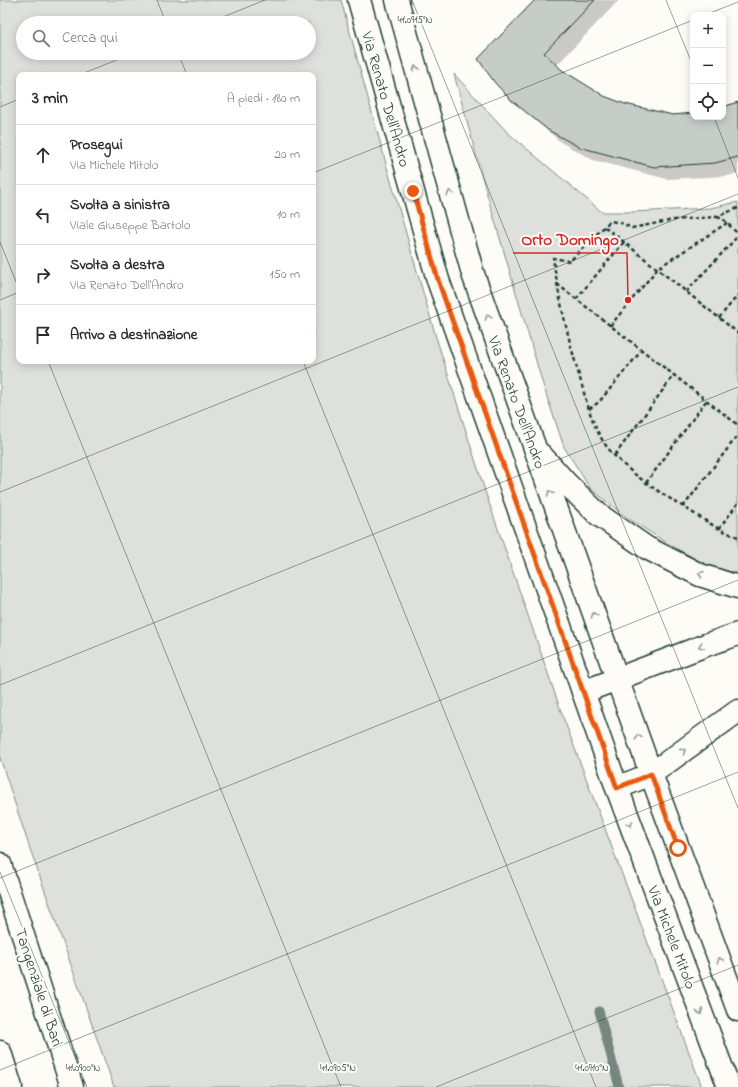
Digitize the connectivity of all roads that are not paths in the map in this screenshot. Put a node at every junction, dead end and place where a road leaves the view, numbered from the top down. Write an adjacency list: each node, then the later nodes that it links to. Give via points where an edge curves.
1 (359, 0): 7 (main road, Via Renato Dell'Andro, via 438,280)
2 (397, 0): 3 (main road, Via Renato Dell'Andro, one-way to 2, via 473,274)
3 (533, 446): 4 (main road, one-way to 3, via 700,575 647,548 599,515); 6 (main road, Via Renato Dell'Andro, one-way to 3)
4 (738, 587)
5 (738, 634): 6 (main road, one-way to 6)
6 (617, 678): 7 (main road); 9 (main road, Via Renato Dell'Andro, one-way to 6)
7 (583, 692): 10 (main road, Via Renato Dell'Andro)
8 (738, 711): 9 (main road, one-way to 8)
9 (651, 774): 10 (main road); 12 (main road, one-way to 9)
10 (617, 788): 16 (main road, Via Michele Mitolo, one-way to 16)
11 (0, 864): 15 (main road, Tangenziale di Bari)
12 (738, 1010)
13 (0, 1052): 14 (main road)
14 (11, 1087)
15 (72, 1087)
16 (729, 1087)

